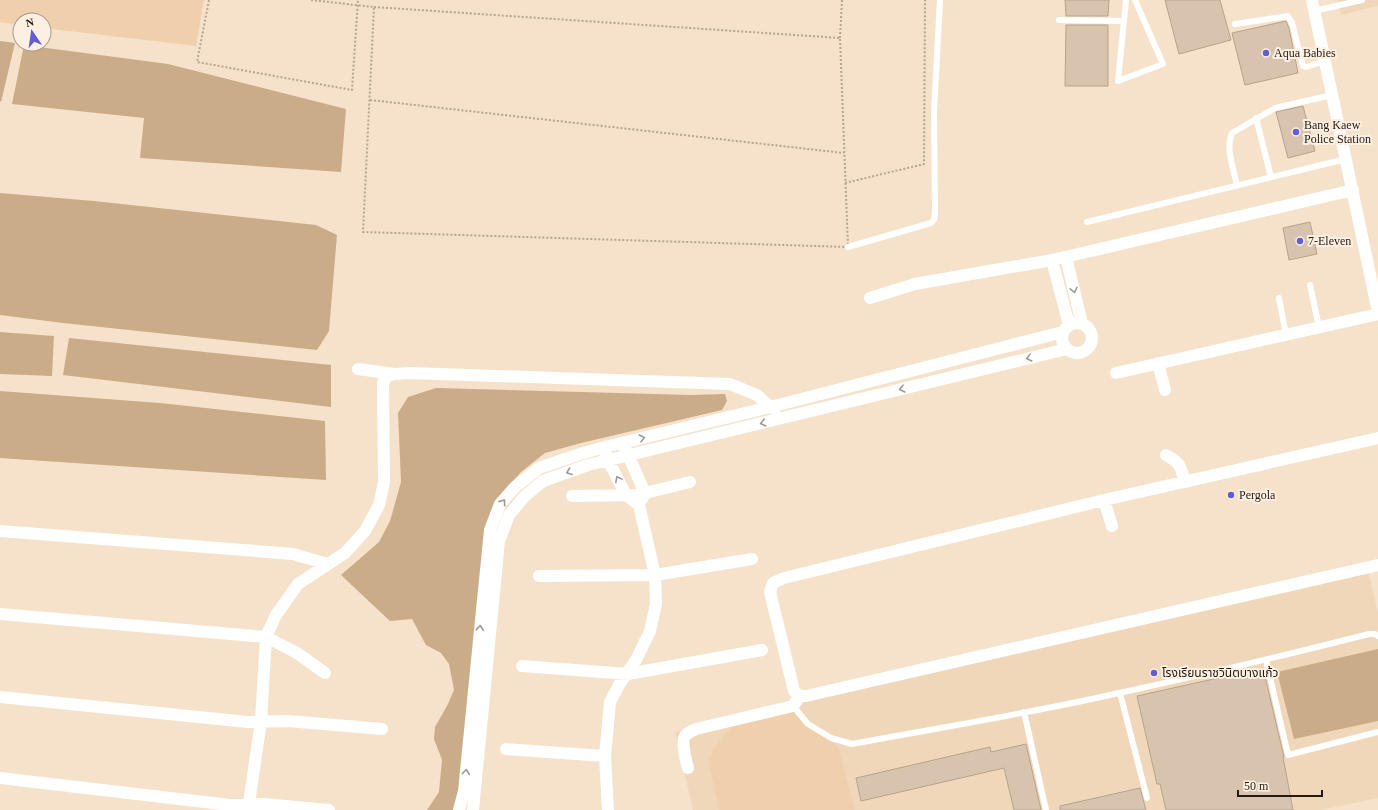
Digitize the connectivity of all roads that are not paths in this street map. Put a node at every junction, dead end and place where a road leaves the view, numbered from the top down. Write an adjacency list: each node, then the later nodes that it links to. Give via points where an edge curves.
1 (940, 0): 17 (lane, via 934,112 934,220)
2 (1126, 0): 7 (lane)
3 (1135, 0): 7 (lane, via 1163,64 1118,81)
4 (1362, 0): 5 (lane)
5 (1313, 5): 9 (street)
6 (1059, 20): 7 (lane)
7 (1124, 21)
8 (1235, 24): 9 (lane, via 1288,16 1304,67)
9 (1325, 61): 10 (street)
10 (1332, 95): 11 (lane, via 1275,108); 12 (street)
11 (1256, 118): 13 (lane); 14 (lane, via 1232,133 1229,140)
12 (1346, 159): 13 (lane); 15 (street)
13 (1271, 177): 14 (lane)
14 (1237, 186): 16 (lane)
15 (1352, 190): 18 (street); 20 (street)
16 (1087, 222)
17 (848, 247)
18 (1066, 257): 19 (street); 25 (street, one-way to 25)
19 (1052, 260): 22 (street, via 915,284); 27 (street)
20 (1374, 274): 24 (street)
21 (1310, 285): 26 (lane)
22 (870, 298)
23 (1279, 298): 28 (lane)
24 (1378, 313): 26 (street)
25 (1082, 324): 27 (street, via 1075,323); 29 (street, via 1090,332 1091,343 1088,348 1077,353)
26 (1319, 327): 28 (street)
27 (1066, 329): 29 (street, via 1062,341); 35 (street)
28 (1286, 335): 30 (street)
29 (1067, 349): 36 (street, one-way to 36)
30 (1158, 363): 32 (street); 34 (street)
31 (358, 369): 33 (street)
32 (1116, 373)
33 (395, 374): 35 (street, via 730,384 757,395); 55 (street, via 387,376 383,383 384,482 379,505 366,531 345,553)
34 (1165, 390)
35 (770, 407): 36 (street); 38 (street, one-way to 35)
36 (792, 416): 41 (street, one-way to 41)
37 (1378, 438): 46 (street)
38 (624, 443): 39 (street); 41 (street)
39 (605, 447): 40 (street); 43 (street)
40 (584, 452): 44 (street); 62 (street, one-way to 40, via 490,530 500,504 515,487 539,468)
41 (628, 455): 43 (street); 47 (street)
42 (1166, 455): 46 (street, via 1180,465)
43 (608, 460): 44 (street); 48 (street, one-way to 43)
44 (588, 465): 62 (street, one-way to 62, via 542,481 508,515 499,541)
45 (690, 482): 47 (street)
46 (1185, 482): 50 (street)
47 (645, 493): 48 (street); 51 (street)
48 (626, 495): 49 (street); 51 (street)
49 (572, 496)
50 (1104, 500): 52 (street); 70 (street, via 784,578 773,583 770,592)
51 (639, 505): 57 (street)
52 (1112, 526)
53 (0, 531): 55 (street, via 293,554)
54 (752, 559): 57 (street)
55 (328, 564): 61 (street, via 298,584 276,615)
56 (1378, 565): 70 (street, via 806,696)
57 (656, 575): 58 (street); 67 (street, via 656,604 650,631)
58 (539, 576)
59 (0, 614): 61 (street)
60 (1378, 636): 64 (lane, via 1369,634)
61 (266, 637): 66 (street, via 297,653); 72 (street)
62 (483, 648): 82 (street, one-way to 62, via 464,791); 83 (street)
63 (762, 650): 67 (street)
64 (1266, 660): 68 (lane); 74 (lane, via 1288,755)
65 (522, 666): 67 (street)
66 (325, 673)
67 (628, 674): 76 (street, via 610,702)
68 (1120, 693): 71 (lane); 79 (lane)
69 (0, 697): 72 (street, via 248,722)
70 (796, 701): 71 (lane, via 808,724 831,738 852,744); 77 (street, via 689,732 683,740)
71 (1024, 712): 85 (lane)
72 (261, 721): 73 (street); 80 (street)
73 (382, 729)
74 (1378, 732)
75 (506, 749): 76 (street)
76 (605, 756): 84 (street)
77 (688, 768)
78 (0, 778): 80 (street)
79 (1147, 798)
80 (248, 807): 81 (street, via 264,804)
81 (329, 810)
82 (459, 810)
83 (473, 810)
84 (608, 810)
85 (1046, 810)

